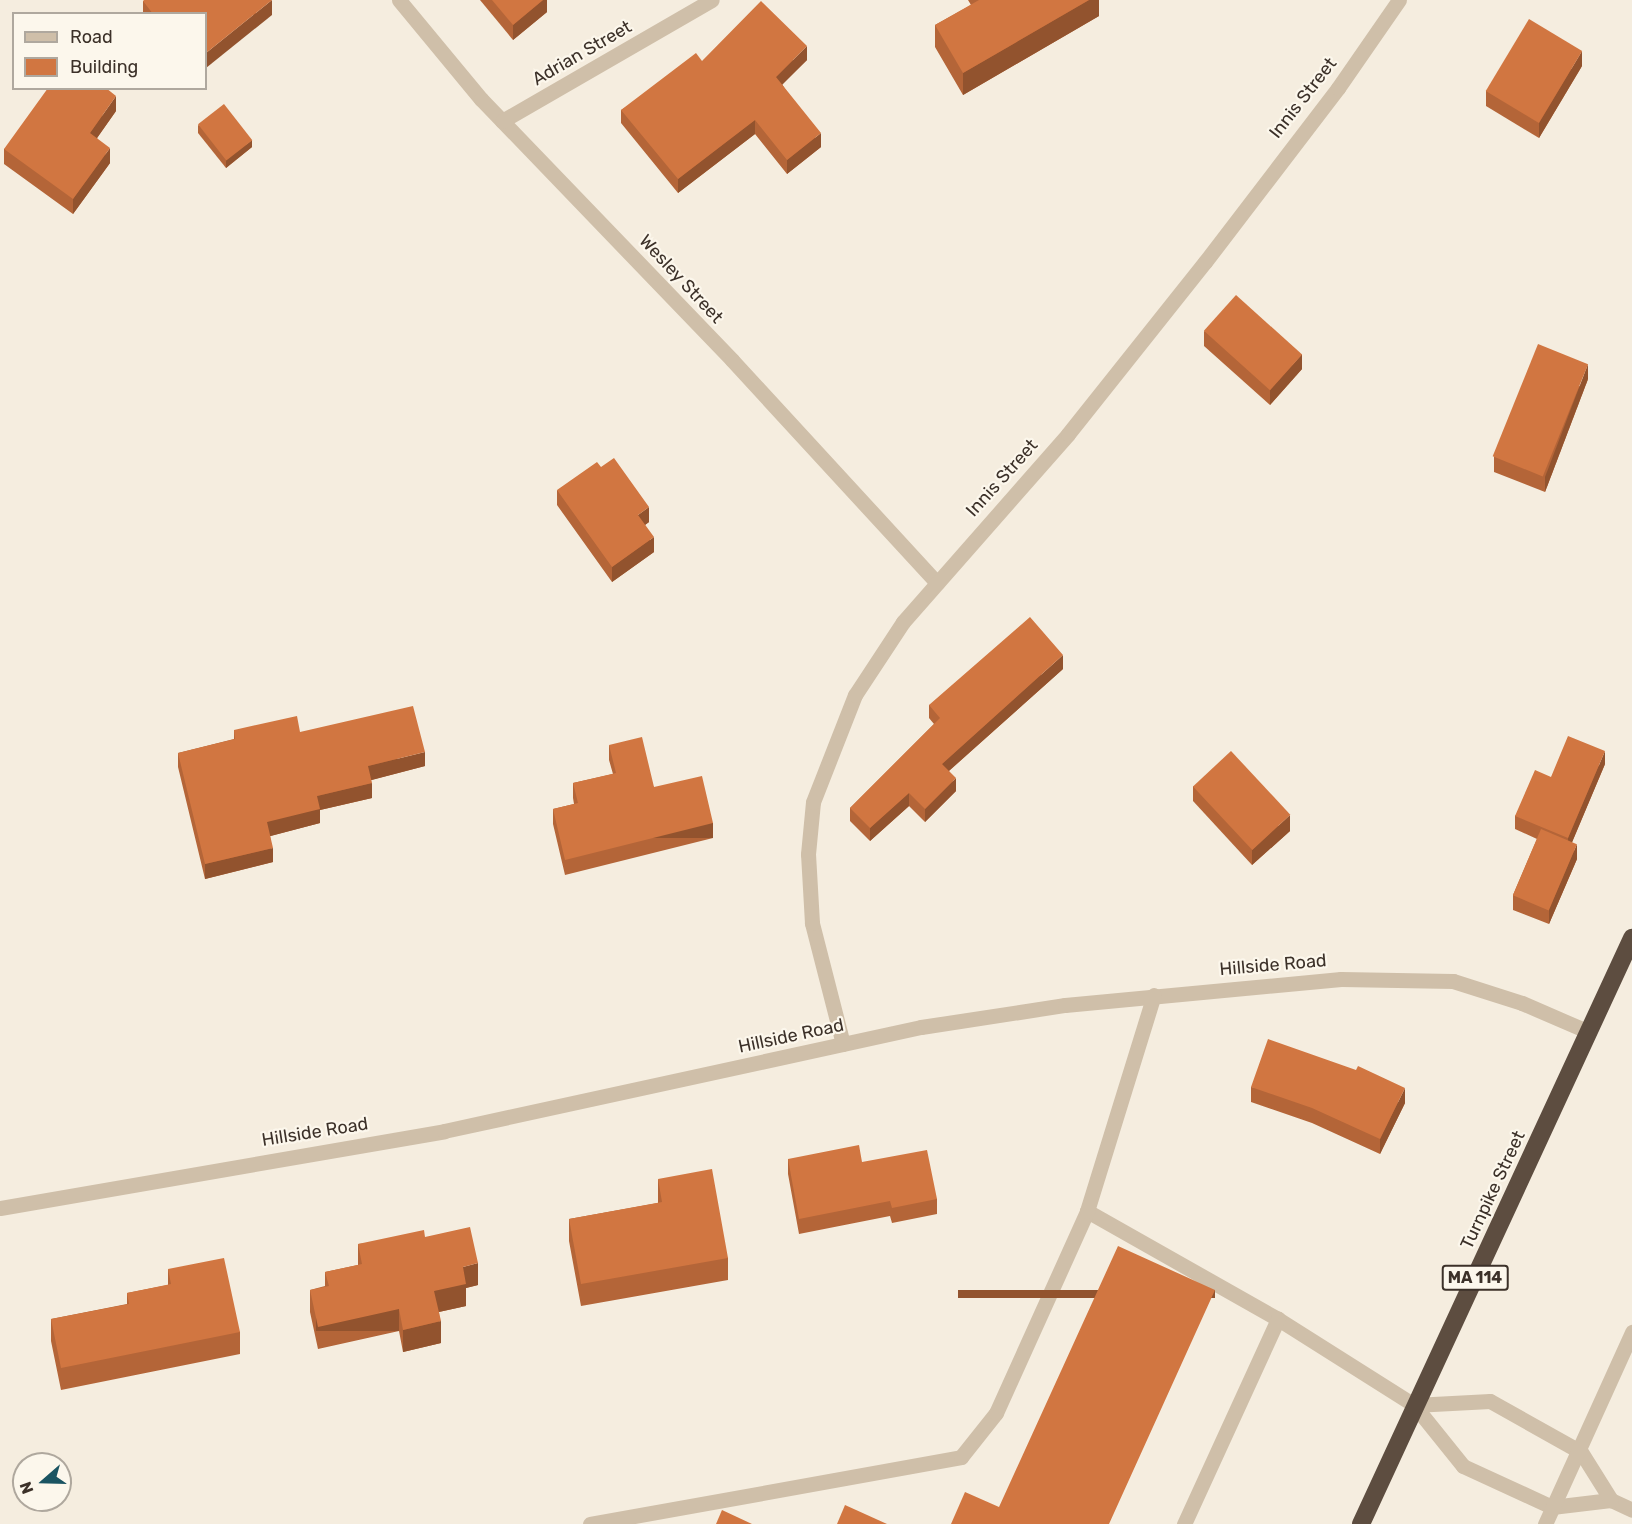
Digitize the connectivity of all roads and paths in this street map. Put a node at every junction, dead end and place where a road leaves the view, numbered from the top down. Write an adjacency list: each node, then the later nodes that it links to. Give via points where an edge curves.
1 (399, 0): 4 (street, Wesley Street)
2 (712, 0): 4 (street, Adrian Street)
3 (1399, 0): 5 (street, Innis Street, via 1338,88 1118,372)
4 (502, 122): 5 (street, Wesley Street, via 732,360)
5 (937, 583): 9 (street, Innis Street, via 903,622 855,695 813,802 808,854 812,923)
6 (1632, 938): 8 (highway, Turnpike Street / MA 114)
7 (1154, 995): 8 (street, Hillside Road, via 1341,979 1453,981 1522,1003); 9 (street, Hillside Road, via 933,1025); 11 (street)
8 (1589, 1032): 14 (highway, Turnpike Street / MA 114)
9 (843, 1044): 10 (street, Hillside Road, via 444,1131)
10 (0, 1208)
11 (1087, 1211): 12 (street); 19 (street, via 996,1413 962,1457)
12 (1278, 1319): 14 (street); 20 (street)
13 (1632, 1332): 15 (street)
14 (1414, 1405): 15 (street, via 1490,1401); 17 (street, via 1463,1466); 21 (highway, Turnpike Street / MA 114)
15 (1581, 1452): 16 (street); 17 (street)
16 (1611, 1500): 17 (street); 18 (street)
17 (1552, 1507): 22 (street)
18 (1632, 1510)
19 (590, 1524)
20 (1184, 1524)
21 (1360, 1524)
22 (1545, 1524)

